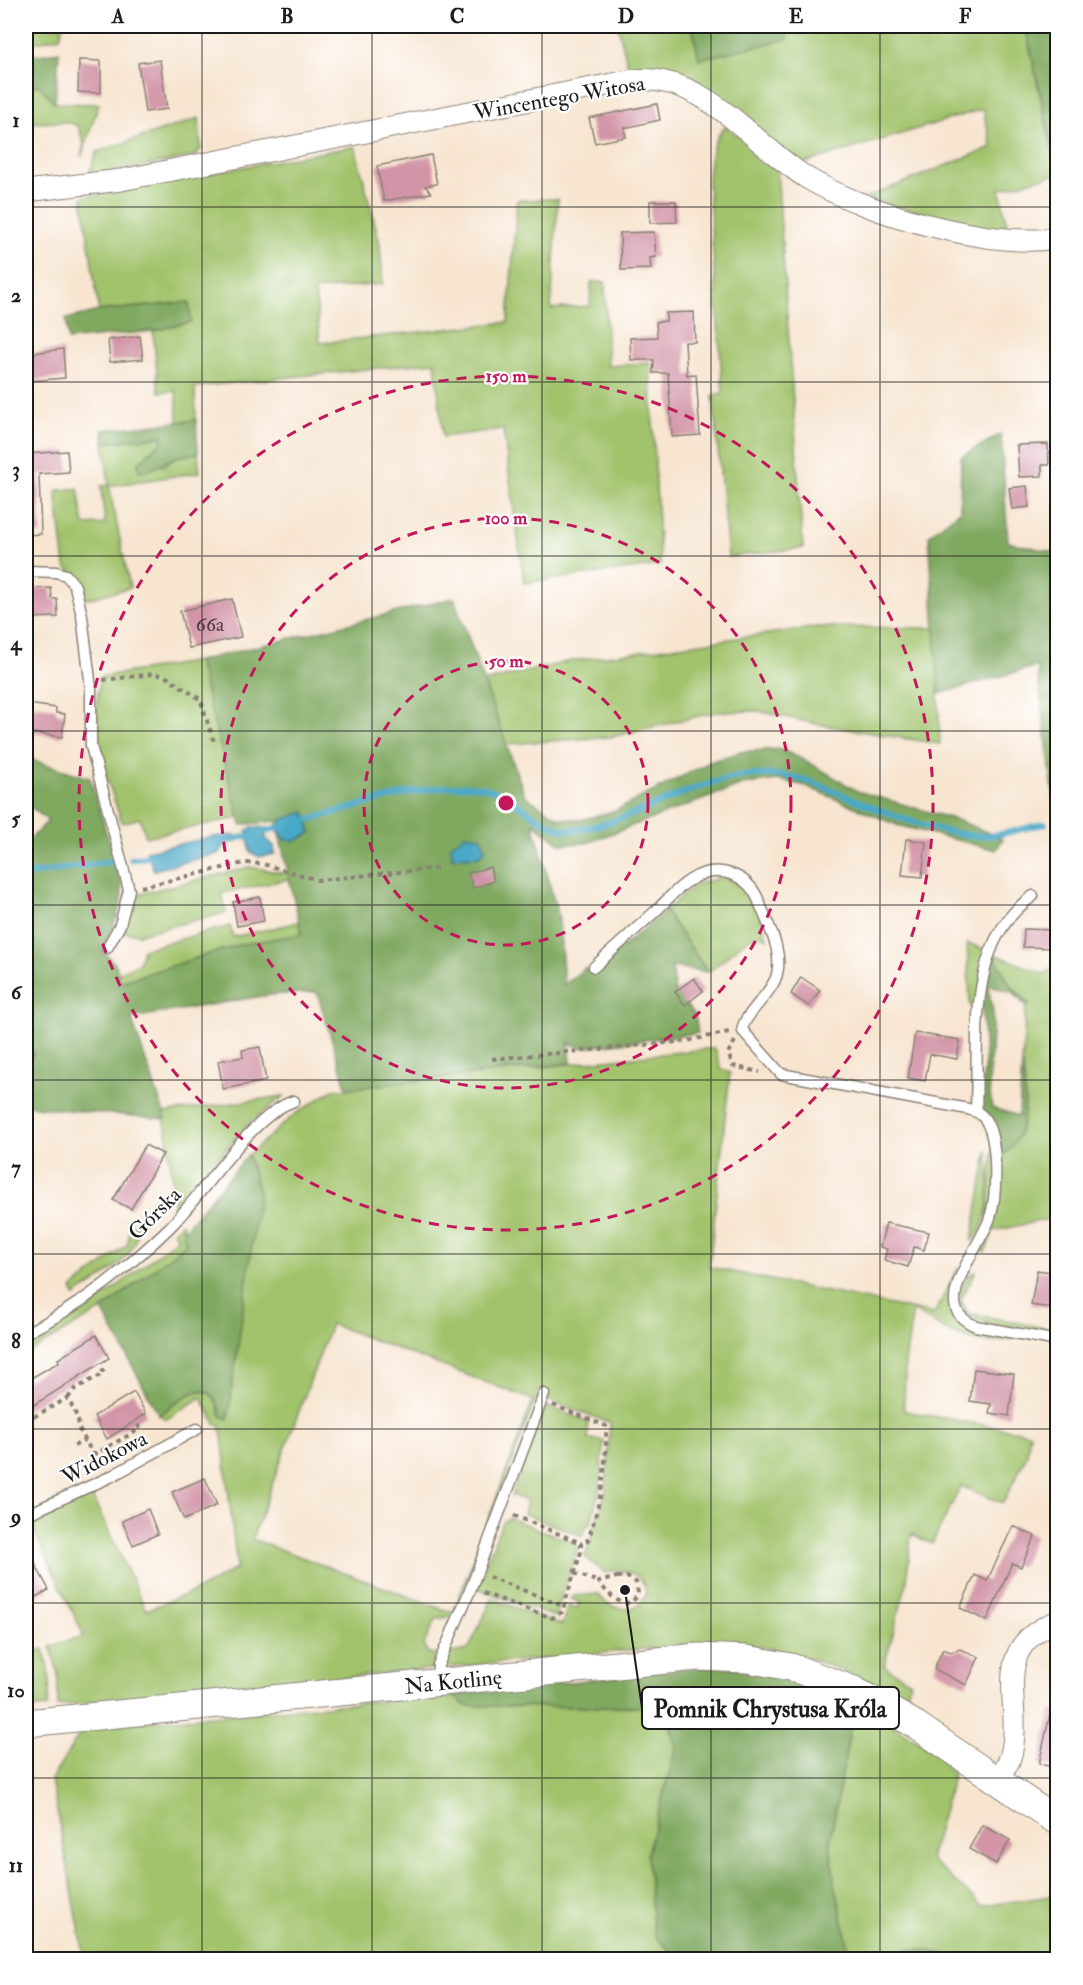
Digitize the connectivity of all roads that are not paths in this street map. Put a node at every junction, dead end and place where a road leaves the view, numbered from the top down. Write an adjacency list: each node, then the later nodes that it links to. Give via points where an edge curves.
1 (26, 190): 2 (street, Wincentego Witosa, via 121,180 652,79 670,81 695,93 789,166 845,196 969,234 1006,240)
2 (1058, 238)
3 (26, 571): 5 (lane, via 66,575 75,586 82,616 91,681 91,746 129,890 120,925)
4 (1033, 896): 8 (lane, via 1002,927 983,975)
5 (107, 948)
6 (594, 967): 8 (lane, via 688,881 708,873 732,873 755,891 779,959 777,977 744,1021 742,1030 781,1074)
7 (294, 1101): 9 (lane, Górska, via 282,1105 260,1125 170,1228 121,1273 66,1312)
8 (976, 1111): 10 (lane, via 986,1121 992,1138 993,1198 989,1219 956,1291 956,1308 964,1320 976,1326)
9 (26, 1333)
10 (1058, 1341)
11 (543, 1397): 15 (lane, via 438,1665)
12 (197, 1429): 13 (lane, Widokowa, via 110,1477)
13 (26, 1515)
14 (1058, 1621): 17 (street, via 1034,1632 1019,1649 1014,1670 1011,1756)
15 (437, 1682): 16 (street, Na Kotlinę); 17 (street, Na Kotlinę, via 698,1657 747,1659 801,1670 875,1700)
16 (26, 1723)
17 (996, 1782): 18 (street, Na Kotlinę)
18 (1058, 1822)

